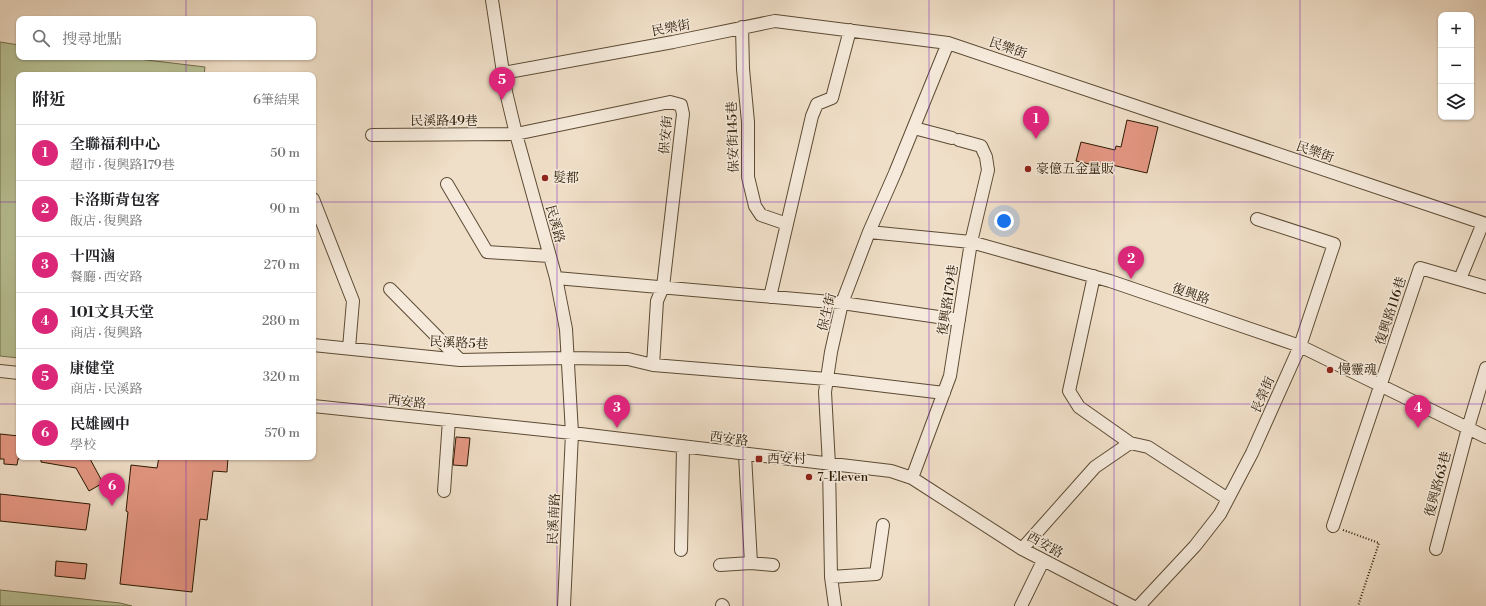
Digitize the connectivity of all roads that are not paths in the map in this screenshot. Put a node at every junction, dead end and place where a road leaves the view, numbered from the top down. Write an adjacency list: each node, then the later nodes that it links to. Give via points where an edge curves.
1 (492, 0): 5 (street, 民溪路)
2 (742, 27): 3 (street, 民樂街, via 775,21); 5 (street, 民樂街); 12 (street, 保安街145巷, via 748,122 748,176 755,206 761,215)
3 (850, 30): 4 (street, 民樂街); 12 (street, via 832,98 817,104 812,116)
4 (948, 43): 6 (street, 保生街); 13 (street, 民樂街)
5 (503, 73): 7 (street, 民溪路)
6 (914, 128): 14 (street, 保生街); 15 (street, 復興路179巷, via 981,146 988,170)
7 (516, 134): 8 (street, 民溪路49巷); 16 (street, 民溪路); 20 (street, 保安街, via 670,102 681,105 683,114)
8 (372, 135)
9 (447, 184): 16 (street, via 487,252)
10 (316, 207): 28 (street, via 353,301)
11 (1257, 219): 27 (street, 長榮街, via 1334,244)
12 (787, 224): 23 (street)
13 (1484, 224): 19 (street)
14 (869, 232): 15 (street, 復興路); 24 (street, 保生街)
15 (971, 242): 17 (street, 復興路); 25 (street, 復興路179巷)
16 (549, 256): 18 (street, 民溪路)
17 (1094, 276): 27 (street, 復興路); 43 (street, via 1069,391 1079,407)
18 (556, 278): 20 (street); 29 (street, 民溪路, via 566,329)
19 (1460, 279): 21 (street); 36 (street, 復興路116巷, via 1420,268)
20 (664, 287): 23 (street); 31 (street, via 657,301)
21 (1486, 287)
22 (390, 289): 30 (street)
23 (770, 297): 24 (street)
24 (842, 303): 25 (street); 35 (street, 保生街)
25 (959, 320): 37 (street, 復興路179巷, via 950,376)
26 (316, 345): 28 (street, 民溪路5巷)
27 (1300, 346): 36 (street, 復興路); 49 (street, 長榮街, via 1252,453)
28 (349, 348): 30 (street, 民溪路5巷)
29 (568, 358): 30 (street, 民溪路5巷); 31 (street, 民溪路5巷, via 628,359); 41 (street, 民溪路)
30 (460, 360)
31 (653, 365): 35 (street, 民溪路5巷)
32 (1486, 368): 40 (street, 復興路63巷)
33 (0, 371): 34 (street)
34 (16, 373)
35 (827, 379): 37 (street, 民溪路5巷); 46 (street, 保生街, via 825,392)
36 (1381, 384): 40 (street, 復興路); 51 (street, 復興路116巷)
37 (944, 392): 47 (street, 復興路179巷)
38 (316, 406): 39 (street, 西安路)
39 (449, 420): 41 (street, 西安路); 48 (street)
40 (1468, 428): 42 (street, 復興路); 53 (street, 復興路63巷)
41 (572, 433): 44 (street, 西安路); 60 (street, 民溪南路)
42 (1486, 437)
43 (1130, 443): 49 (street, via 1148,447); 52 (street, via 1095,467)
44 (683, 447): 45 (street, 西安路); 54 (street)
45 (745, 454): 46 (street, 西安路); 56 (street)
46 (829, 465): 47 (street, 西安路, via 891,471); 59 (street, 保生街)
47 (912, 478): 52 (street, 西安路)
48 (444, 491)
49 (1228, 499): 64 (street, 長榮街, via 1220,514 1195,546)
50 (883, 526): 59 (street, via 876,574)
51 (1333, 526)
52 (1022, 549): 55 (street, 西安路)
53 (1436, 549)
54 (681, 550)
55 (1044, 561): 62 (street); 63 (street, 西安路)
56 (751, 563): 57 (street); 58 (street)
57 (720, 565)
58 (773, 565)
59 (831, 577): 61 (street, 保生街)
60 (564, 606)
61 (835, 606)
62 (1021, 606)
63 (1132, 606)
64 (1139, 606)

